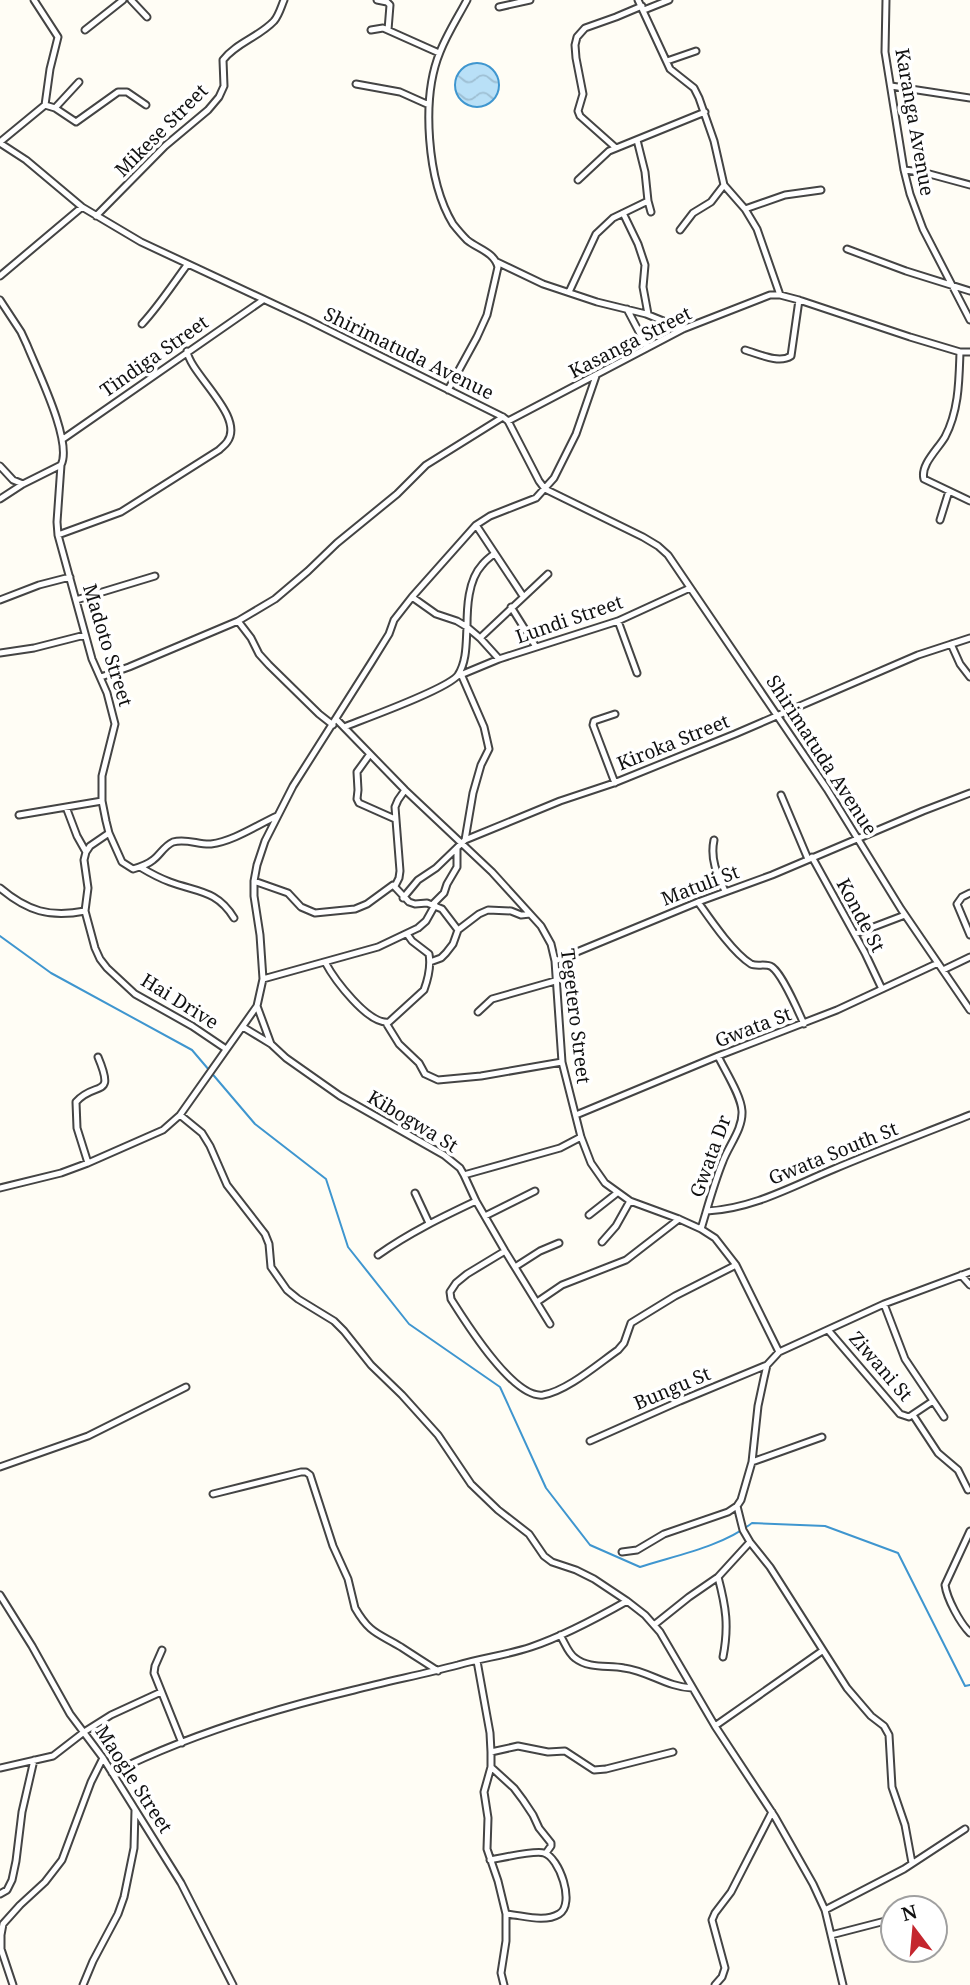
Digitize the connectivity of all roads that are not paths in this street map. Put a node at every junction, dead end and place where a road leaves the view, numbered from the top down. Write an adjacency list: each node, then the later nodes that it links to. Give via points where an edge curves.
1 (34, 0): 23 (street, via 58,37)
2 (123, 0): 13 (street)
3 (131, 0): 12 (street)
4 (284, 0): 41 (street, Mikese Street, via 276,19 223,60 224,86 208,110)
5 (377, 0): 15 (street, via 390,5)
6 (467, 0): 17 (street)
7 (530, 0): 11 (street)
8 (669, 0): 10 (street)
9 (886, 0): 21 (street, Karanga Avenue, via 885,52)
10 (641, 5): 18 (street); 30 (street, via 585,28 575,45 583,94 578,111)
11 (499, 7)
12 (147, 17)
13 (85, 30)
14 (371, 30): 15 (street)
15 (388, 30): 17 (street)
16 (696, 51): 18 (street)
17 (439, 53): 25 (street)
18 (667, 61): 27 (street, via 670,69 694,88)
19 (79, 82): 26 (street)
20 (356, 84): 25 (street, via 400,92)
21 (891, 86): 22 (street); 31 (street, Karanga Avenue)
22 (970, 99)
23 (45, 105): 26 (street); 29 (street)
24 (146, 105): 26 (street, via 127,92 118,92 76,122)
25 (429, 105): 44 (street, via 432,163 446,211 468,241)
26 (55, 107)
27 (705, 112): 28 (street); 33 (street)
28 (637, 140): 30 (street); 36 (street)
29 (0, 143): 37 (street, Shirimatuda Avenue)
30 (616, 148): 32 (street)
31 (904, 170): 34 (street); 47 (street, Karanga Avenue, via 919,221)
32 (579, 180)
33 (724, 185): 38 (street); 42 (street)
34 (970, 185)
35 (821, 190): 38 (street, via 785,195)
36 (648, 201): 39 (street); 40 (street)
37 (82, 207): 41 (street, Shirimatuda Avenue); 46 (street)
38 (746, 209): 50 (street)
39 (651, 212)
40 (623, 213): 49 (street, via 596,234); 55 (street, via 645,265)
41 (96, 216): 45 (street, Shirimatuda Avenue)
42 (680, 230)
43 (847, 249): 47 (street)
44 (497, 262): 49 (street); 65 (street, via 487,315)
45 (187, 265): 52 (street, Shirimatuda Avenue); 57 (street)
46 (0, 276)
47 (952, 286): 48 (street); 56 (street, Karanga Avenue)
48 (970, 291)
49 (569, 292): 54 (street)
50 (780, 295): 53 (street); 58 (street, Kasanga Street, via 758,299)
51 (0, 300): 67 (street, via 27,345)
52 (263, 300): 61 (street, Tindiga Street); 65 (street, Shirimatuda Avenue)
53 (799, 300): 60 (street, via 792,356 784,360); 62 (street)
54 (627, 309): 55 (street); 59 (street)
55 (648, 314): 58 (street)
56 (970, 320)
57 (142, 324)
58 (683, 329): 59 (street, Kasanga Street)
59 (646, 347): 64 (street, Kasanga Street)
60 (745, 350)
61 (187, 351): 67 (street, Tindiga Street); 77 (street, via 229,420 228,441 121,512)
62 (960, 352): 63 (street); 72 (street, via 956,411 922,475)
63 (970, 352)
64 (596, 376): 66 (street, Kasanga Street); 71 (street, via 572,443)
65 (448, 390): 66 (street, Shirimatuda Avenue)
66 (505, 419): 71 (street, Shirimatuda Avenue); 88 (street, Kasanga Street, via 426,464 290,587)
67 (63, 439): 68 (street)
68 (61, 465): 70 (street); 77 (street, Madoto Street)
69 (0, 466): 70 (street)
70 (23, 484): 73 (street)
71 (545, 489): 76 (street, via 536,498); 82 (street, Shirimatuda Avenue, via 658,546)
72 (948, 491): 74 (street); 75 (street)
73 (0, 499)
74 (970, 501)
75 (940, 520)
76 (476, 526): 78 (street); 84 (street)
77 (58, 535): 81 (street, Madoto Street)
78 (494, 554): 83 (street); 90 (street, via 480,566 473,581)
79 (548, 574): 83 (street)
80 (155, 576): 86 (street)
81 (70, 577): 85 (street); 86 (street, Madoto Street)
82 (690, 588): 89 (street, Lundi Street); 103 (street, Shirimatuda Avenue)
83 (523, 596): 87 (street)
84 (412, 597): 90 (street); 104 (street)
85 (0, 600)
86 (76, 600): 91 (street, Madoto Street)
87 (511, 607): 92 (street); 95 (street)
88 (238, 621): 100 (street, Kasanga Street); 104 (street, Tegetero Street, via 268,665 319,714)
89 (618, 621): 95 (street, Lundi Street); 98 (street)
90 (467, 627): 92 (street); 99 (street)
91 (85, 635): 96 (street); 100 (street, Madoto Street)
92 (480, 638): 97 (street)
93 (970, 638): 94 (street, Kiroka Street)
94 (951, 644): 101 (street); 103 (street, Kiroka Street)
95 (536, 647): 97 (street, Lundi Street)
96 (0, 653)
97 (499, 659): 99 (street, Lundi Street)
98 (637, 673)
99 (459, 675): 105 (street, Lundi Street, via 437,689); 119 (street, via 480,715 489,749)
100 (101, 677): 111 (street, Madoto Street, via 115,724 102,776)
101 (970, 677)
102 (615, 714): 107 (street, via 593,725)
103 (777, 715): 107 (street, Kiroka Street); 117 (street, Shirimatuda Avenue)
104 (334, 722): 105 (street, Tegetero Street); 114 (street)
105 (344, 727): 106 (street, Tegetero Street)
106 (370, 754): 108 (street, Tegetero Street); 115 (street, via 357,772 357,799)
107 (615, 783): 119 (street, Kiroka Street, via 560,801)
108 (405, 790): 115 (street); 119 (street, Tegetero Street)
109 (970, 793): 117 (street, Matuli St)
110 (781, 795): 121 (street, Konde St)
111 (102, 801): 112 (street); 116 (street, Madoto Street)
112 (66, 807): 113 (street); 120 (street)
113 (19, 815)
114 (277, 816): 122 (street, via 223,841 176,841); 123 (street)
115 (395, 819): 124 (street, via 400,871)
116 (109, 833): 120 (street); 122 (street, Madoto Street, via 122,862 133,869)
117 (857, 838): 121 (street, Matuli St); 133 (street, Shirimatuda Avenue)
118 (714, 840): 126 (street, via 712,857)
119 (461, 844): 128 (street, Kiroka Street); 130 (street, via 457,867); 132 (street, Tegetero Street)
120 (86, 852): 131 (street, Hai Drive)
121 (810, 858): 126 (street, Matuli St); 138 (street, Konde St)
122 (140, 867): 134 (street, via 211,894)
123 (254, 881): 124 (street, via 288,893 315,913 355,909); 145 (street)
124 (395, 886): 128 (street)
125 (0, 888): 131 (street, via 45,913)
126 (725, 891): 129 (street, Matuli St)
127 (970, 893): 136 (street, via 957,904)
128 (403, 898): 130 (street)
129 (698, 902): 140 (street, Matuli St); 152 (street, via 741,956 752,964 771,967 779,975)
130 (434, 905): 135 (street); 137 (street, via 426,921)
131 (85, 911): 155 (street, Hai Drive, via 95,948 107,968 135,994)
132 (530, 914): 135 (street, via 488,910); 140 (street, Tegetero Street, via 551,944)
133 (905, 915): 138 (street); 143 (street, Shirimatuda Avenue)
134 (234, 918)
135 (458, 930): 142 (street, via 446,953)
136 (970, 933)
137 (407, 934): 141 (street); 142 (street, via 425,949)
138 (855, 934): 147 (street, Konde St)
139 (970, 957): 144 (street)
140 (555, 961): 146 (street, Tegetero Street)
141 (325, 962): 145 (street); 151 (street, via 333,978 362,1008)
142 (430, 962): 151 (street, via 424,990)
143 (938, 963): 144 (street, Shirimatuda Avenue); 147 (street, Gwata St)
144 (943, 970): 149 (street, Shirimatuda Avenue)
145 (262, 979): 148 (street)
146 (555, 981): 150 (street, via 492,999); 158 (street, Tegetero Street)
147 (882, 989): 152 (street, Gwata St)
148 (257, 1006): 153 (street); 154 (street)
149 (970, 1010)
150 (478, 1012)
151 (386, 1023): 158 (street, via 425,1074 438,1080)
152 (804, 1024): 156 (street, Gwata St)
153 (243, 1027): 154 (street, Kibogwa St); 155 (street)
154 (271, 1044): 164 (street, Kibogwa St, via 340,1096 444,1155)
155 (226, 1049): 159 (street)
156 (718, 1056): 160 (street, Gwata St); 171 (street, Gwata Dr, via 742,1114)
157 (98, 1057): 163 (street, via 106,1083 76,1101 77,1128)
158 (562, 1062): 160 (street, Tegetero Street)
159 (180, 1115): 163 (street, via 163,1130); 208 (street, via 202,1133 227,1185 265,1234 271,1267 288,1290 344,1331 438,1435 471,1484 529,1534 544,1556 594,1579)
160 (576, 1115): 162 (street, Tegetero Street)
161 (970, 1115): 171 (street, Gwata South St, via 760,1200)
162 (581, 1137): 164 (street, via 550,1151); 168 (street, Tegetero Street, via 591,1163)
163 (88, 1163): 165 (street)
164 (464, 1175): 169 (street, Kibogwa St)
165 (0, 1188)
166 (535, 1191): 173 (street)
167 (415, 1193): 175 (street)
168 (617, 1193): 170 (street, Tegetero Street); 172 (street)
169 (476, 1201): 173 (street, Kibogwa St); 175 (street)
170 (630, 1201): 174 (street, Tegetero Street); 177 (street)
171 (707, 1211): 176 (street, Gwata Dr)
172 (589, 1215)
173 (485, 1216): 179 (street, Kibogwa St)
174 (679, 1219): 176 (street, Tegetero Street); 186 (street, via 626,1260 562,1285)
175 (429, 1223): 180 (street)
176 (701, 1229): 181 (street, Tegetero Street, via 715,1238)
177 (602, 1242)
178 (559, 1243): 182 (street)
179 (505, 1251): 181 (street, via 456,1283 451,1299 484,1350 537,1395 565,1386 618,1350 631,1324 655,1307); 182 (street, Kibogwa St)
180 (378, 1255)
181 (736, 1265): 190 (street, Tegetero Street)
182 (515, 1267): 186 (street, Kibogwa St)
183 (970, 1272): 184 (street)
184 (961, 1275): 185 (street); 187 (street)
185 (970, 1285)
186 (537, 1302): 188 (street, Kibogwa St)
187 (884, 1304): 189 (street); 193 (street, via 905,1359)
188 (550, 1324)
189 (828, 1330): 190 (street); 194 (street, Ziwani St, via 900,1414)
190 (779, 1352): 191 (street)
191 (767, 1365): 197 (street, Bungu St); 198 (street)
192 (186, 1387): 199 (street, via 88,1436)
193 (933, 1401): 194 (street, Ziwani St); 195 (street)
194 (913, 1415): 200 (street, Ziwani St, via 939,1453 958,1470)
195 (944, 1417)
196 (822, 1437): 198 (street)
197 (590, 1441)
198 (752, 1462): 202 (street)
199 (0, 1467)
200 (968, 1490)
201 (213, 1494): 216 (street, via 301,1472 310,1475 359,1615 378,1636)
202 (737, 1506): 204 (street); 205 (street, via 664,1534 637,1550)
203 (970, 1531): 210 (street, via 945,1585 961,1624)
204 (750, 1542): 206 (street); 213 (street)
205 (622, 1552)
206 (718, 1577): 209 (street); 214 (street, via 726,1609)
207 (0, 1595): 220 (street, Maogle Street)
208 (627, 1601): 209 (street); 211 (street)
209 (654, 1625): 217 (street)
210 (970, 1633)
211 (560, 1635): 215 (street); 217 (street, via 568,1650 586,1665 643,1672 671,1685)
212 (162, 1650): 218 (street, via 154,1672)
213 (822, 1651): 219 (street); 234 (street, via 858,1703 890,1735 892,1787)
214 (723, 1657)
215 (477, 1661): 216 (street); 222 (street)
216 (438, 1671): 221 (street, via 291,1707)
217 (692, 1688): 219 (street)
218 (161, 1692): 220 (street); 221 (street)
219 (716, 1726): 230 (street)
220 (85, 1732): 224 (street, Maogle Street); 225 (street, via 59,1752)
221 (181, 1743): 228 (street)
222 (491, 1752): 223 (street, via 519,1746 565,1752 594,1770); 226 (street)
223 (673, 1752)
224 (103, 1758): 228 (street, Maogle Street); 240 (street, via 62,1860 3,1924 1,1949)
225 (34, 1760): 227 (street); 235 (street, via 12,1880)
226 (491, 1767): 232 (street, via 529,1808 551,1843); 233 (street, via 484,1792)
227 (0, 1768)
228 (112, 1773): 229 (street, Maogle Street)
229 (135, 1810): 241 (street, via 134,1848 124,1897); 242 (street, Maogle Street, via 181,1883)
230 (772, 1812): 236 (street); 244 (street, via 712,1920 724,1968)
231 (965, 1829): 234 (street)
232 (546, 1853): 233 (street); 237 (street, via 561,1874 568,1902 564,1910 545,1918)
233 (490, 1860): 237 (street)
234 (912, 1863): 236 (street)
235 (0, 1894)
236 (825, 1910): 239 (street)
237 (506, 1914): 243 (street)
238 (879, 1923): 239 (street)
239 (831, 1935): 245 (street)
240 (12, 1985)
241 (83, 1985)
242 (233, 1985)
243 (504, 1985)
244 (715, 1985)
245 (843, 1985)

